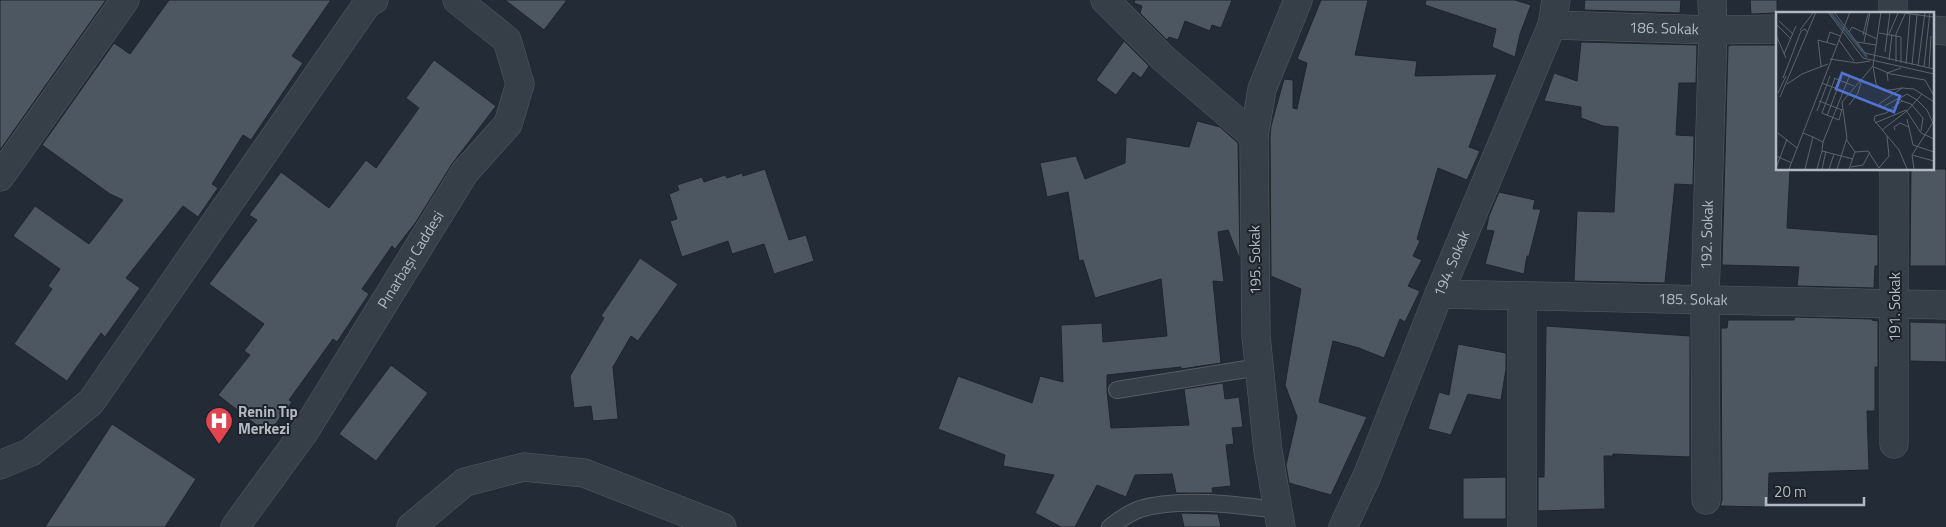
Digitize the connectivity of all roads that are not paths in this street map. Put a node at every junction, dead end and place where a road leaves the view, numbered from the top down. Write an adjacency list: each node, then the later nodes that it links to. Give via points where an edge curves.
1 (125, 0): 12 (street)
2 (374, 0): 21 (street, via 367,4 91,402 31,452)
3 (457, 0): 24 (street, Pınarbaşı Caddesi, via 507,40 520,84 508,124 465,172 305,431)
4 (1105, 0): 10 (street, via 1164,59)
5 (1298, 0): 10 (street, 195. Sokak, via 1262,88)
6 (1712, 0): 9 (street, 192. Sokak)
7 (1554, 12): 9 (street, 186. Sokak); 13 (street, 194. Sokak)
8 (1776, 29): 9 (street, 186. Sokak)
9 (1713, 30): 15 (street, 192. Sokak)
10 (1254, 136): 18 (street, 195. Sokak)
11 (1894, 170): 16 (street, 191. Sokak)
12 (0, 176)
13 (1439, 294): 14 (street, 185. Sokak); 28 (street, 194. Sokak, via 1367,476)
14 (1522, 296): 15 (street, 185. Sokak); 29 (street)
15 (1705, 300): 16 (street, 185. Sokak); 22 (street, 192. Sokak)
16 (1896, 304): 17 (street, 185. Sokak); 20 (street, 191. Sokak)
17 (1946, 305)
18 (1259, 367): 19 (lane); 23 (street, 195. Sokak)
19 (1117, 390)
20 (1894, 444)
21 (0, 464)
22 (1706, 500)
23 (1279, 519): 27 (lane, via 1224,504 1155,505 1138,510)
24 (235, 527)
25 (410, 527): 26 (street, via 465,482 524,467 584,473)
26 (722, 527)
27 (1110, 527)
28 (1343, 527)
29 (1522, 527)

